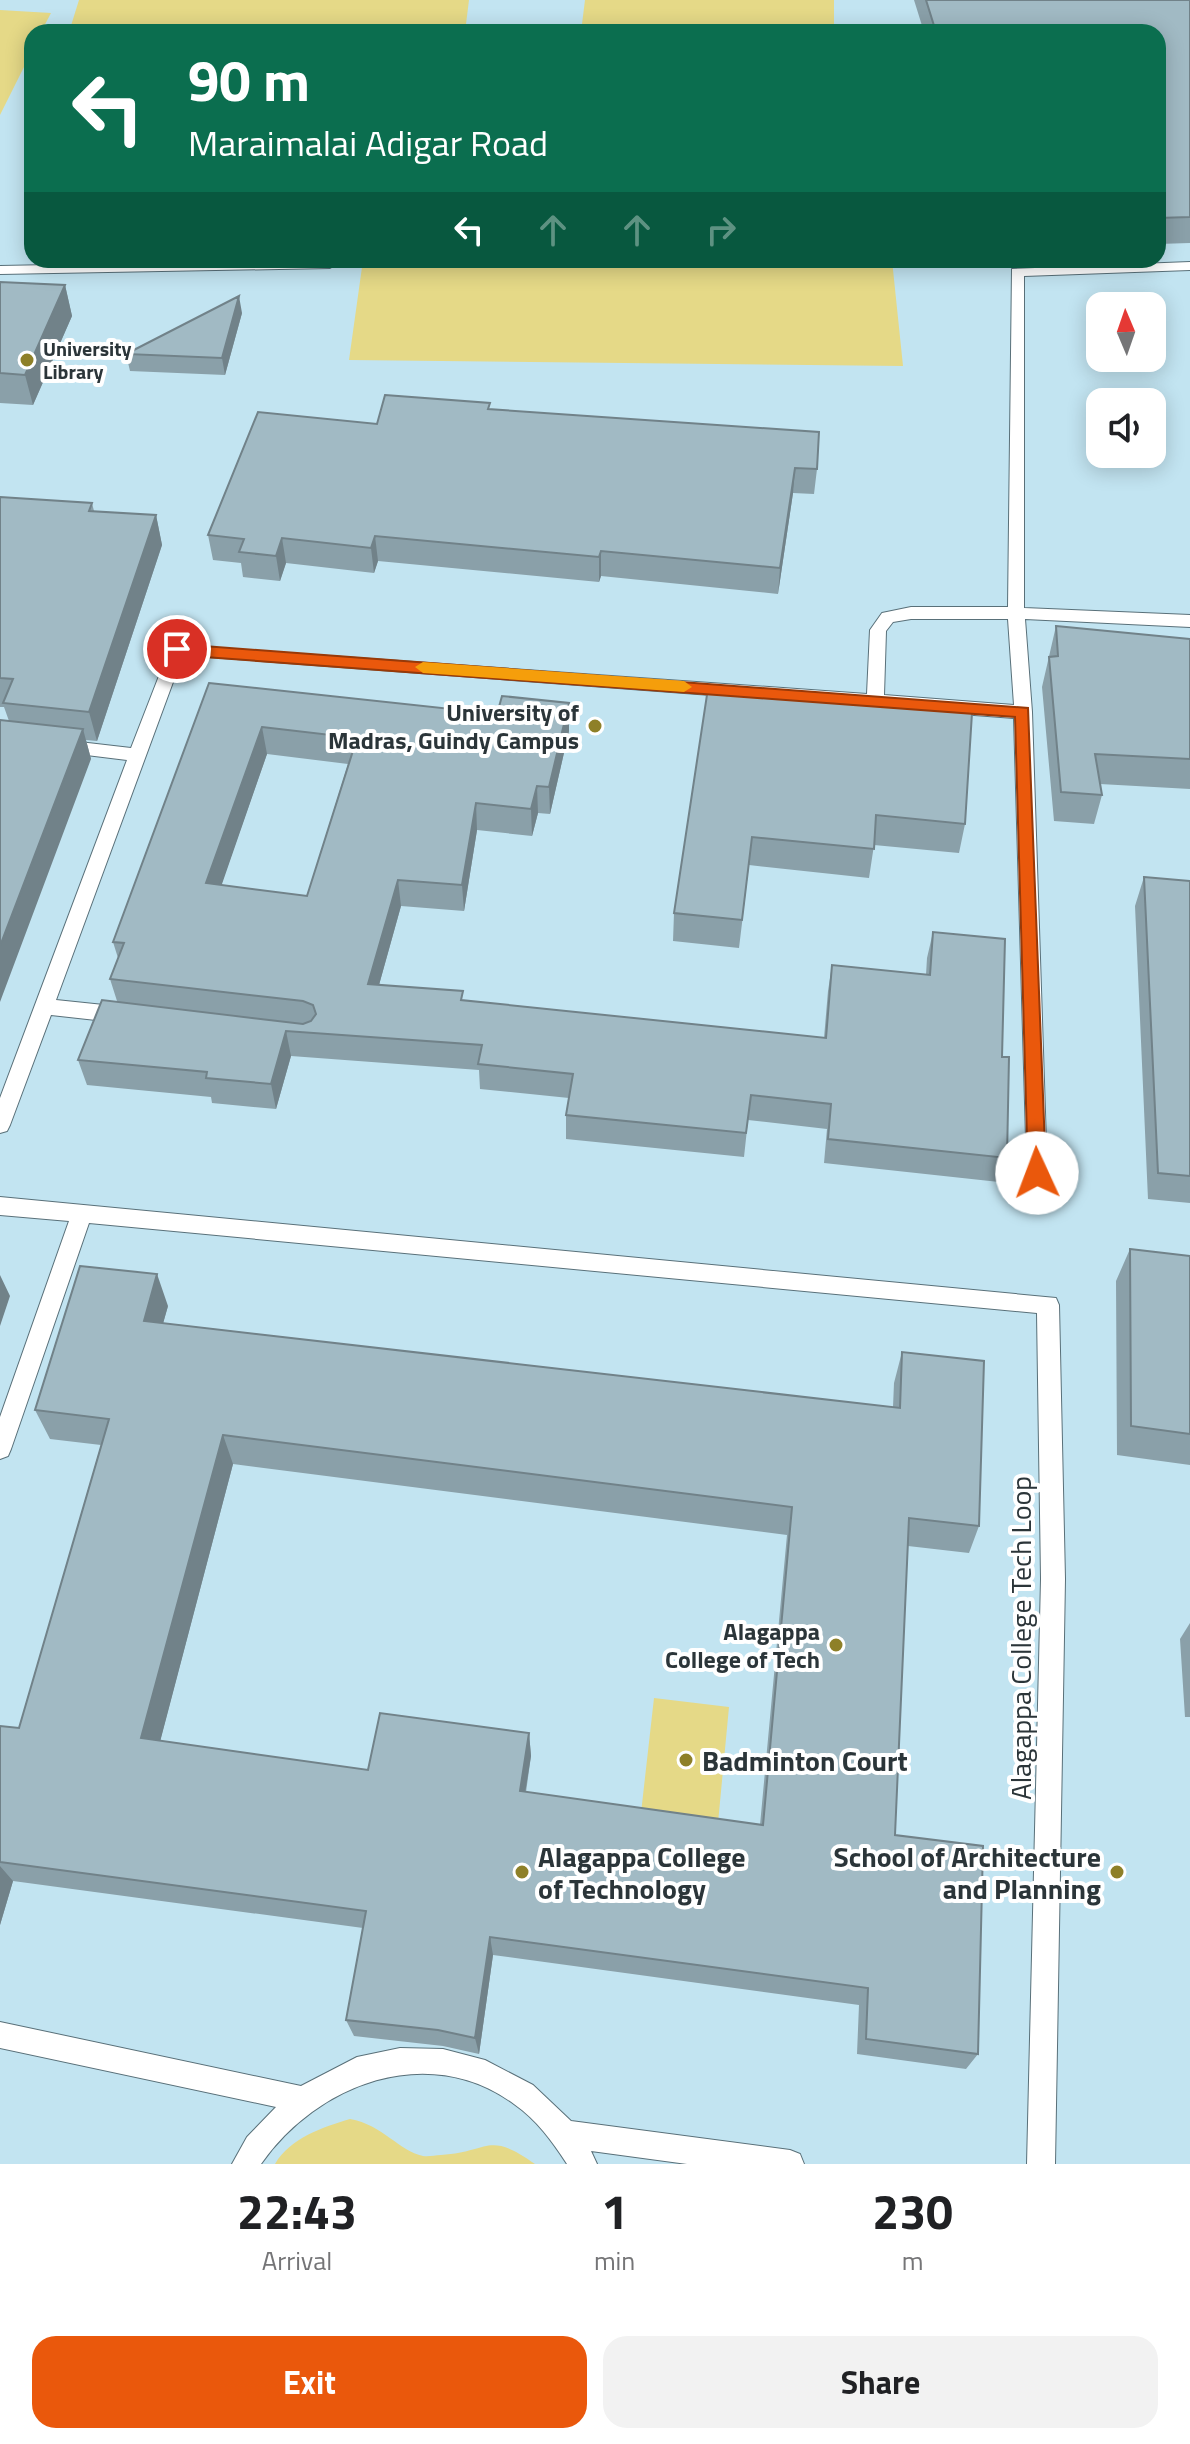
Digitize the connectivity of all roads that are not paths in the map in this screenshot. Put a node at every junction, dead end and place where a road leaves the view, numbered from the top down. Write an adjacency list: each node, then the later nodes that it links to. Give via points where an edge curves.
1 (1190, 266): 2 (lane)
2 (1166, 267)
3 (110, 268): 5 (lane)
4 (1132, 268): 6 (lane, via 1017,272)
5 (0, 270)
6 (1016, 613): 7 (lane); 8 (lane, via 888,617 878,630); 9 (lane)
7 (1190, 621)
8 (875, 701): 9 (lane); 11 (lane, via 177,649)
9 (1023, 712): 15 (lane)
10 (46, 745): 11 (lane)
11 (138, 755): 12 (lane)
12 (44, 1006): 13 (lane); 14 (lane)
13 (137, 1017)
14 (0, 1125)
15 (1037, 1173)
16 (0, 1206): 17 (lane)
17 (82, 1213): 18 (lane); 25 (lane, Alagappa College Tech Loop, via 1048,1305 1053,1579)
18 (0, 1449)
19 (0, 2035): 20 (lane)
20 (301, 2099): 21 (lane, via 361,2067 426,2058 489,2072 544,2109); 22 (lane)
21 (564, 2134): 23 (lane); 24 (lane)
22 (246, 2164)
23 (583, 2164)
24 (790, 2164)
25 (1041, 2164)

